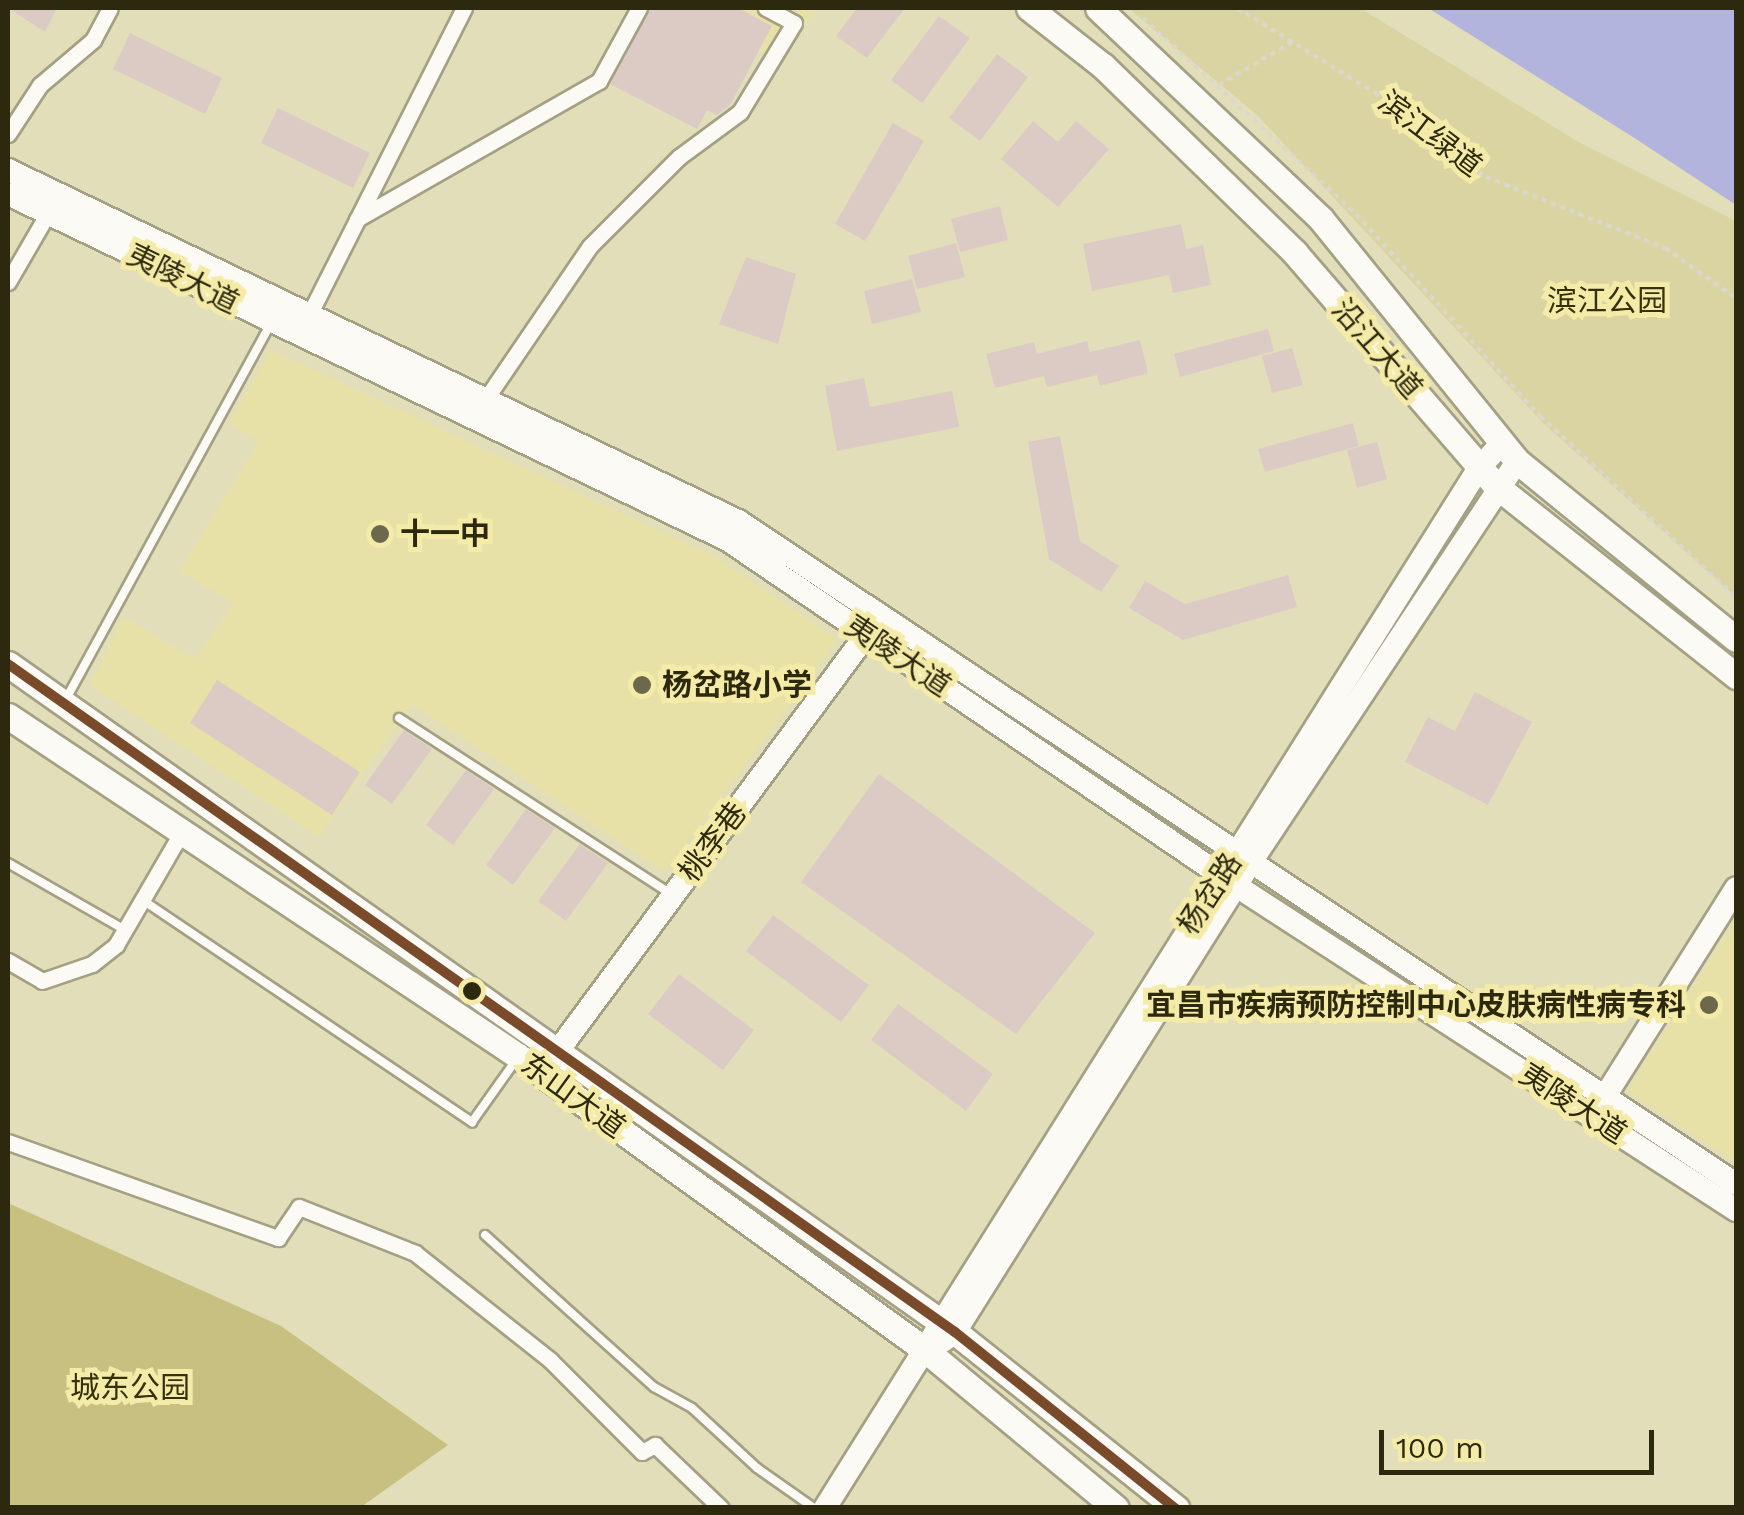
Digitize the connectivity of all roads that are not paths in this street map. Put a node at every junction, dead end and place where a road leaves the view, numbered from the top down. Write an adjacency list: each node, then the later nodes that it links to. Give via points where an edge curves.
1 (110, 8): 7 (street, via 93,40 40,85)
2 (464, 8): 11 (street)
3 (639, 8): 11 (street, via 598,82)
4 (766, 8): 15 (street, via 794,23 740,112 679,157 590,246)
5 (1029, 8): 17 (main road, 沿江大道, via 1103,66 1294,253)
6 (1098, 8): 16 (main road, 沿江大道, via 1321,219)
7 (8, 134)
8 (8, 170): 13 (main road, 夷陵大道)
9 (8, 194): 10 (main road, 夷陵大道)
10 (48, 214): 12 (street); 14 (main road, 夷陵大道)
11 (357, 219): 13 (street)
12 (8, 282)
13 (309, 315): 15 (main road, 夷陵大道)
14 (272, 322): 18 (main road, 夷陵大道, via 728,540); 22 (lane)
15 (485, 400): 27 (main road, 夷陵大道, via 738,522)
16 (1510, 452): 17 (main road, 杨岔路); 19 (main road, 沿江大道)
17 (1487, 476): 21 (main road, 沿江大道); 27 (main road, 杨岔路)
18 (866, 635): 27 (main road, 夷陵大道); 29 (main road, 桃李巷)
19 (1736, 639)
20 (8, 664): 22 (main road, 东山大道)
21 (1736, 676)
22 (64, 702): 33 (main road, 东山大道)
23 (8, 716): 25 (main road, 东山大道)
24 (398, 718): 29 (lane)
25 (180, 835): 30 (street); 34 (main road, 东山大道)
26 (8, 864): 31 (lane)
27 (1236, 870): 35 (main road, 夷陵大道); 38 (main road, 夷陵大道); 40 (main road, 杨岔路)
28 (1736, 888): 35 (main road)
29 (673, 895): 33 (main road, 桃李巷)
30 (144, 901): 31 (street); 34 (lane, via 472,1122)
31 (126, 930): 32 (street, via 92,964 64,977 42,980)
32 (8, 961)
33 (560, 1048): 40 (main road, 东山大道)
34 (518, 1056): 41 (main road, 东山大道)
35 (1604, 1098): 37 (main road, 夷陵大道)
36 (8, 1142): 42 (street, via 278,1238 300,1208 415,1254 550,1360 642,1452 655,1445)
37 (1736, 1184)
38 (1736, 1210)
39 (484, 1234): 43 (lane, via 654,1387 692,1408)
40 (946, 1327): 41 (main road, 杨岔路); 46 (main road, 东山大道)
41 (928, 1352): 44 (main road, 杨岔路); 45 (main road, 东山大道)
42 (720, 1508)
43 (814, 1508)
44 (825, 1508)
45 (1116, 1508)
46 (1176, 1508)

